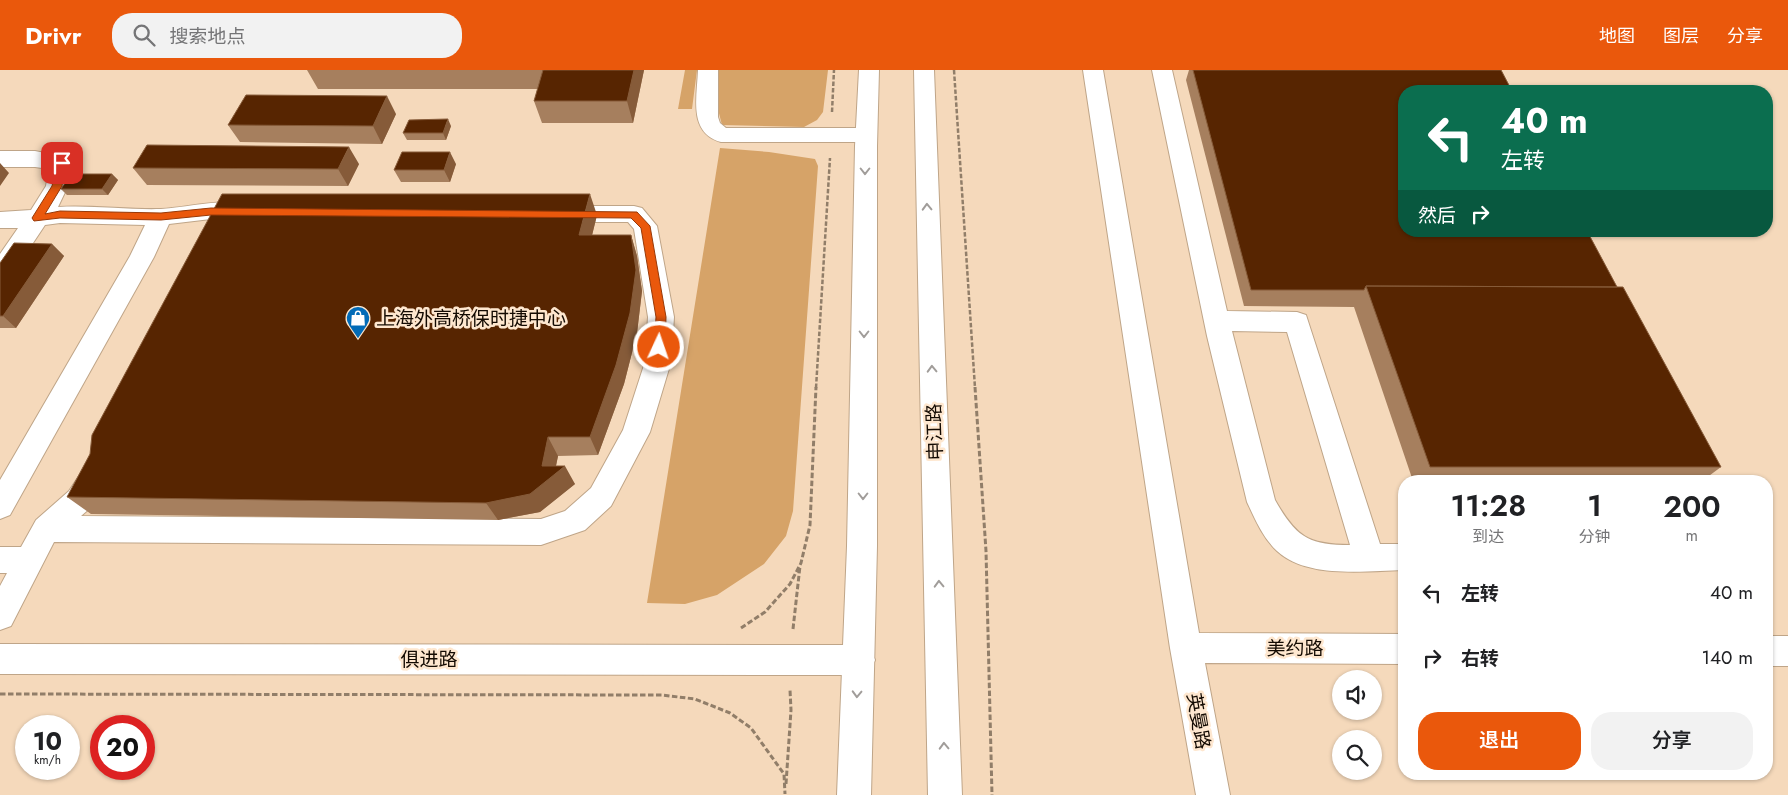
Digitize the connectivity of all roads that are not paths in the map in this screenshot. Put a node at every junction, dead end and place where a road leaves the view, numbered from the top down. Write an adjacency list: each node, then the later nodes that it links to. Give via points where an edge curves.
1 (708, 70): 6 (street, via 707,117 710,127 721,135)
2 (869, 70): 6 (street)
3 (924, 70): 32 (street, 申江路, one-way to 3)
4 (1093, 70): 25 (street, 英曼路)
5 (1162, 70): 16 (street)
6 (866, 135): 30 (street, one-way to 30)
7 (0, 159): 12 (street, via 62,163 57,186)
8 (231, 211): 9 (street); 11 (street); 14 (street)
9 (270, 212)
10 (536, 214): 19 (street, via 634,214 646,226 661,317 658,362 636,432 601,497 575,521 541,532)
11 (161, 217): 12 (street, via 60,215); 18 (street, via 142,257)
12 (37, 218): 13 (street); 15 (street)
13 (0, 220)
14 (218, 238)
15 (0, 273)
16 (1217, 322): 20 (street, via 1261,502 1270,520 1292,545 1327,558); 20 (street, via 1298,322)
17 (110, 450): 19 (street, via 79,500)
18 (0, 506)
19 (46, 529): 23 (street)
20 (1369, 557): 21 (street)
21 (1398, 557)
22 (0, 560): 23 (street)
23 (30, 560): 24 (street)
24 (0, 616)
25 (1186, 648): 26 (street, 美约路); 33 (street, 英曼路)
26 (1398, 649)
27 (1773, 651): 28 (street)
28 (1788, 651)
29 (0, 659): 30 (street, 俱进路)
30 (859, 660): 31 (street, one-way to 31)
31 (854, 795)
32 (945, 795)
33 (1213, 795)

